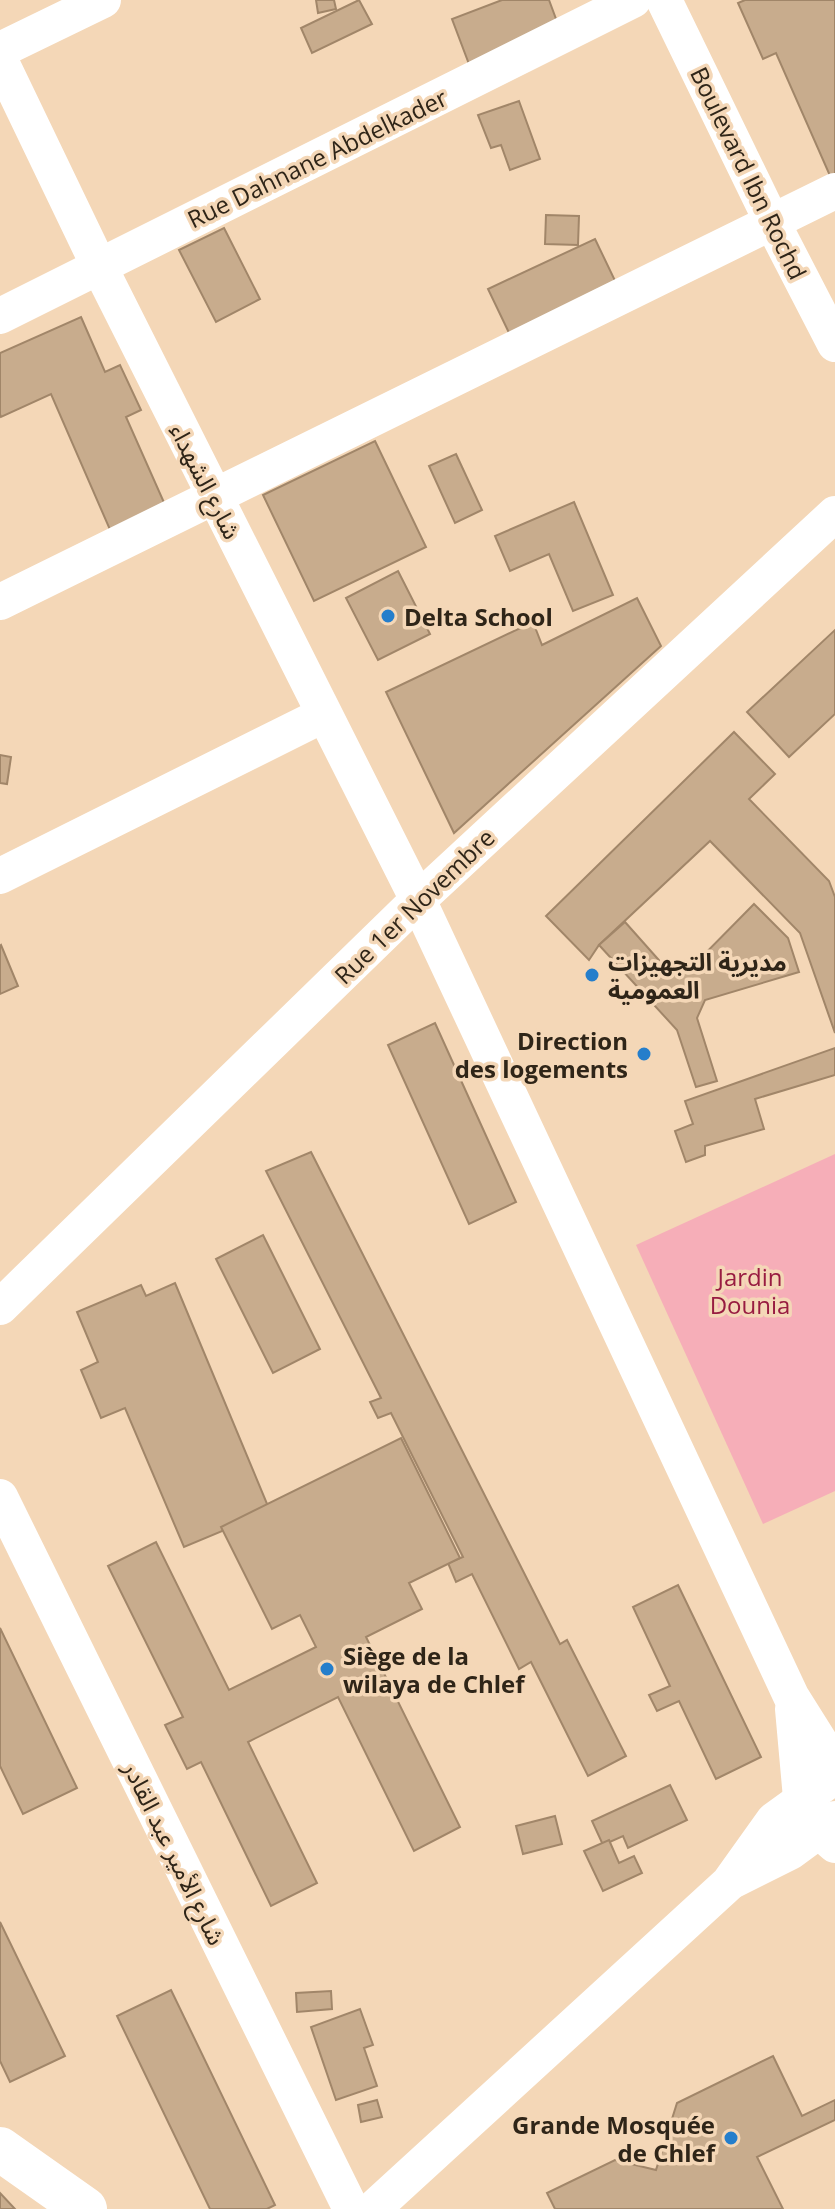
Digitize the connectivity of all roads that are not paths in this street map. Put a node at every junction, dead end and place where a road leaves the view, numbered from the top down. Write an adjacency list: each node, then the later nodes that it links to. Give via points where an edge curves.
1 (103, 0): 4 (street)
2 (633, 0): 8 (street, Rue Dahnane Abdelkader)
3 (664, 0): 7 (street, Boulevard Ibn Rochd)
4 (0, 50)
5 (0, 60): 8 (street, شارع الشهداء)
6 (835, 191): 7 (street)
7 (772, 222): 10 (street, Boulevard Ibn Rochd); 11 (street)
8 (99, 266): 9 (street, Rue Dahnane Abdelkader); 11 (street, شارع الشهداء)
9 (0, 316)
10 (835, 344)
11 (213, 495): 13 (street); 14 (street, شارع الشهداء)
12 (835, 514): 16 (street, Rue 1er Novembre)
13 (0, 602)
14 (323, 715): 15 (street); 16 (street, شارع الشهداء)
15 (0, 876)
16 (418, 900): 17 (street, Rue 1er Novembre); 19 (street, شارع الشهداء)
17 (0, 1307)
18 (0, 1497): 27 (street, شارع الأمير عبد القادر)
19 (791, 1696): 20 (street); 22 (street)
20 (835, 1766)
21 (835, 1776): 22 (street)
22 (801, 1798): 23 (street); 24 (street, via 774,1820)
23 (830, 1831): 24 (street)
24 (729, 1883): 28 (street)
25 (0, 2149): 26 (main road)
26 (85, 2209)
27 (351, 2209)
28 (373, 2209)

